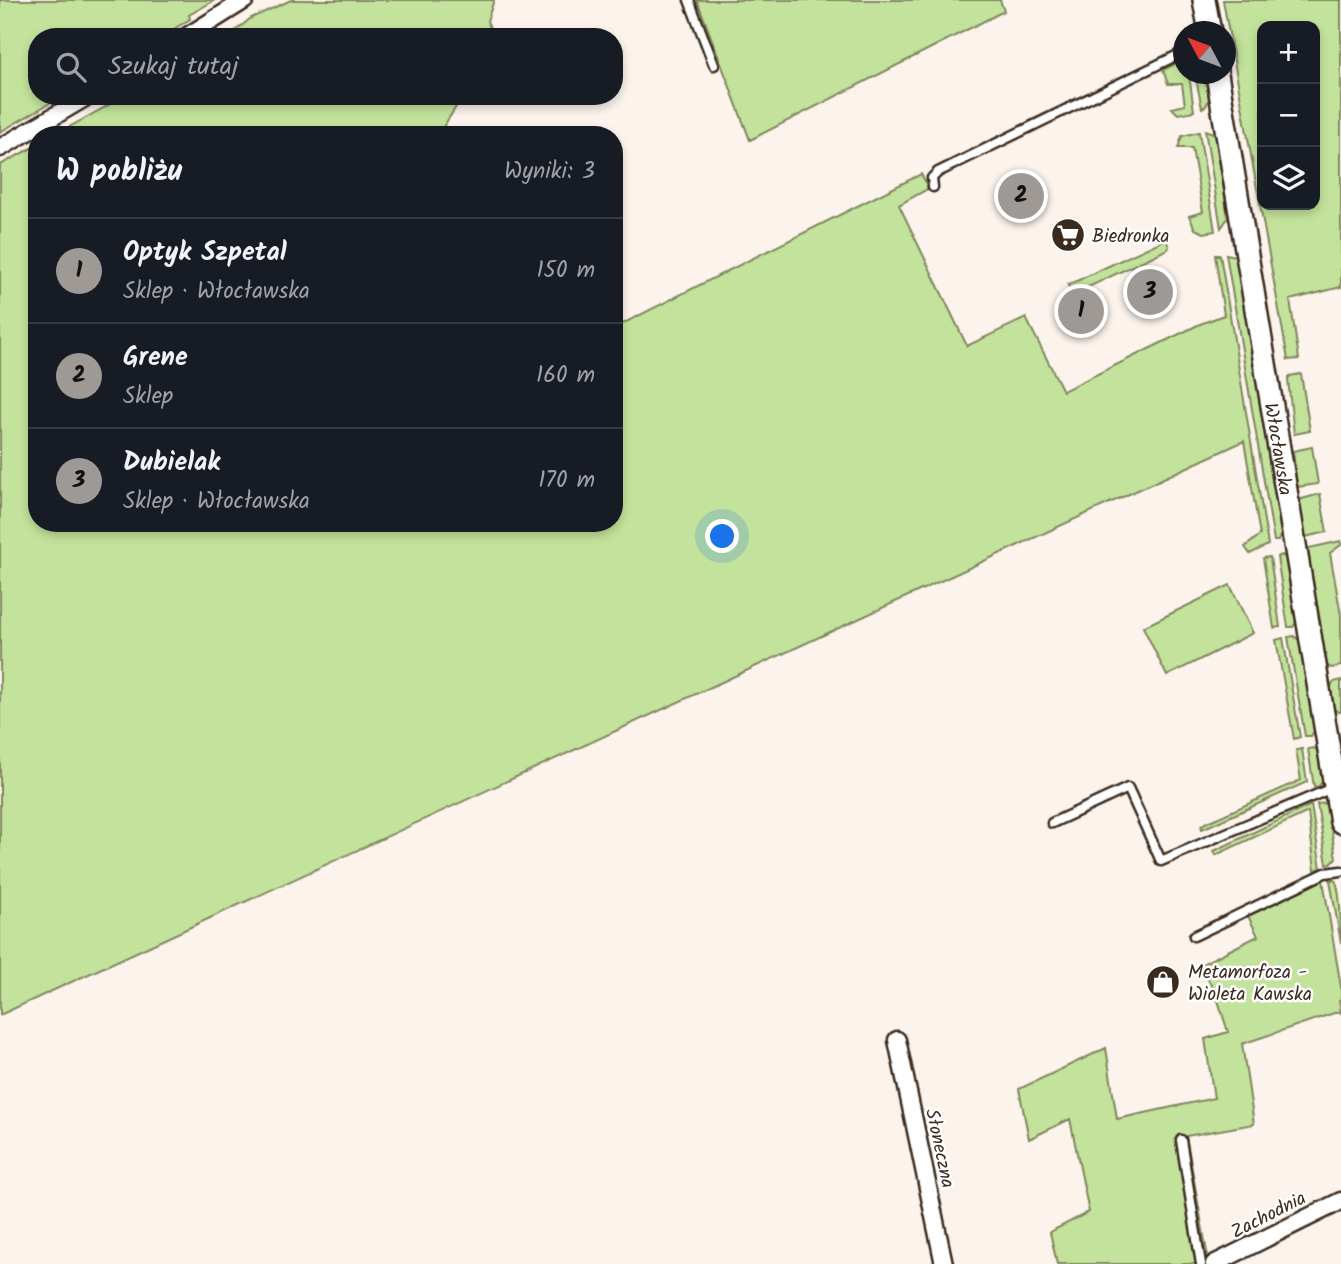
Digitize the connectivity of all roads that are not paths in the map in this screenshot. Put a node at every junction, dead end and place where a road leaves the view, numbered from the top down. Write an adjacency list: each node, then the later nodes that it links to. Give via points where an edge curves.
1 (246, 0): 5 (street)
2 (689, 0): 7 (lane)
3 (1204, 0): 4 (main road)
4 (1208, 21)
5 (201, 28)
6 (1173, 57): 13 (lane, via 938,172 932,178)
7 (714, 65)
8 (1219, 84): 14 (main road, Włocławska)
9 (73, 105): 10 (street)
10 (37, 126)
11 (28, 131): 12 (street)
12 (0, 148)
13 (933, 187)
14 (1335, 787): 15 (main road, Włocławska); 16 (lane, via 1161,861 1128,788)
15 (1341, 822)
16 (1052, 823)
17 (1341, 871): 18 (lane, via 1325,873)
18 (1194, 936)
19 (897, 1040): 22 (street, Słoneczna)
20 (1181, 1140): 23 (lane)
21 (1341, 1201): 24 (street, Zachodnia)
22 (944, 1264)
23 (1202, 1264)
24 (1214, 1264)

